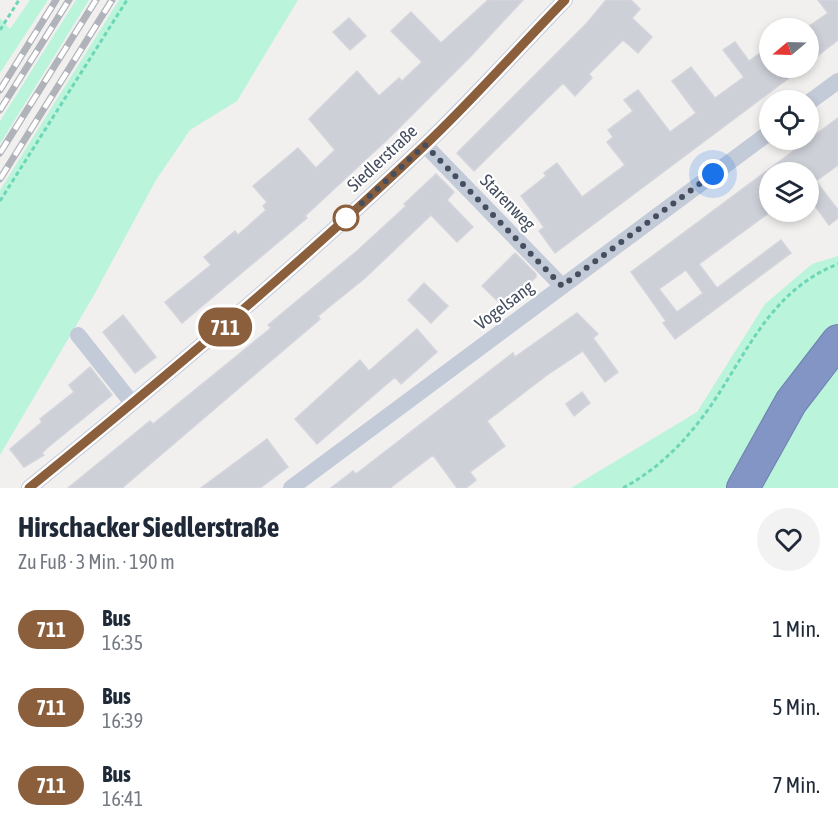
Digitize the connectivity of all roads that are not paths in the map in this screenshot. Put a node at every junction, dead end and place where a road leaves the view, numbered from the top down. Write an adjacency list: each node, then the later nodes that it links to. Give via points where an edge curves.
1 (565, 0): 5 (street, Siedlerstraße)
2 (838, 81): 3 (street)
3 (819, 95)
4 (759, 140): 6 (street, Vogelsang)
5 (425, 145): 6 (street, Starenweg); 9 (street, Siedlerstraße, via 249,306)
6 (562, 286): 11 (street, Vogelsang)
7 (78, 336): 9 (street)
8 (838, 342): 12 (highway, via 791,402)
9 (132, 403): 10 (street, Siedlerstraße)
10 (29, 488)
11 (291, 488)
12 (743, 488)

